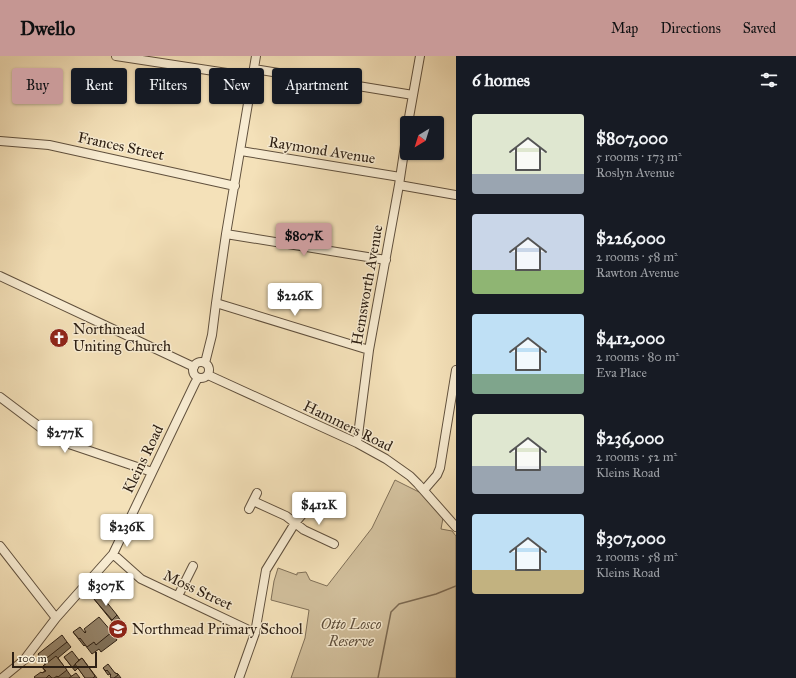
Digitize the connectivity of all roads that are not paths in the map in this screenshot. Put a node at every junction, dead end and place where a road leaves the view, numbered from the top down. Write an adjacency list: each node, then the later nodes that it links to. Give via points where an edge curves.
1 (116, 56): 5 (street)
2 (256, 56): 4 (street)
3 (420, 56): 7 (street)
4 (254, 68)
5 (209, 70)
6 (264, 71): 7 (street)
7 (413, 95): 9 (street)
8 (249, 104): 11 (street)
9 (409, 116)
10 (0, 141): 14 (street, Frances Street, via 49,145)
11 (241, 151): 13 (street, Raymond Avenue); 14 (street)
12 (402, 160): 13 (street, Hemsworth Avenue)
13 (399, 181): 15 (street, Raymond Avenue); 17 (street, Hemsworth Avenue)
14 (235, 186): 16 (street)
15 (456, 195)
16 (226, 234): 17 (street); 19 (street)
17 (386, 260): 20 (street, Hemsworth Avenue)
18 (0, 276): 22 (street)
19 (216, 303): 20 (street); 21 (street)
20 (369, 350): 27 (street, Hemsworth Avenue)
21 (205, 362): 22 (street, via 197,363); 24 (street, via 210,368)
22 (194, 367): 25 (street, via 194,374)
23 (456, 370): 29 (street, via 440,468)
24 (208, 375): 25 (street, via 205,378); 27 (street, Hammers Road)
25 (198, 378): 28 (street, Kleins Road)
26 (0, 396): 28 (street, via 57,440)
27 (356, 444): 29 (street, Hammers Road, via 397,466)
28 (152, 472): 38 (street, Kleins Road)
29 (424, 490): 35 (street, Hammers Road)
30 (257, 493): 31 (street)
31 (253, 501): 33 (street); 34 (street, via 286,516)
32 (315, 503): 34 (street)
33 (249, 509)
34 (295, 523): 36 (street); 42 (street, via 266,570)
35 (456, 527)
36 (334, 544)
37 (0, 546): 41 (street)
38 (113, 554): 40 (street, Moss Street, via 141,579); 41 (street, Kleins Road)
39 (193, 566): 40 (street)
40 (178, 596): 42 (street, Moss Street)
41 (56, 618): 43 (street, Kleins Road, via 24,660)
42 (255, 633): 44 (street)
43 (2, 678)
44 (239, 678)

